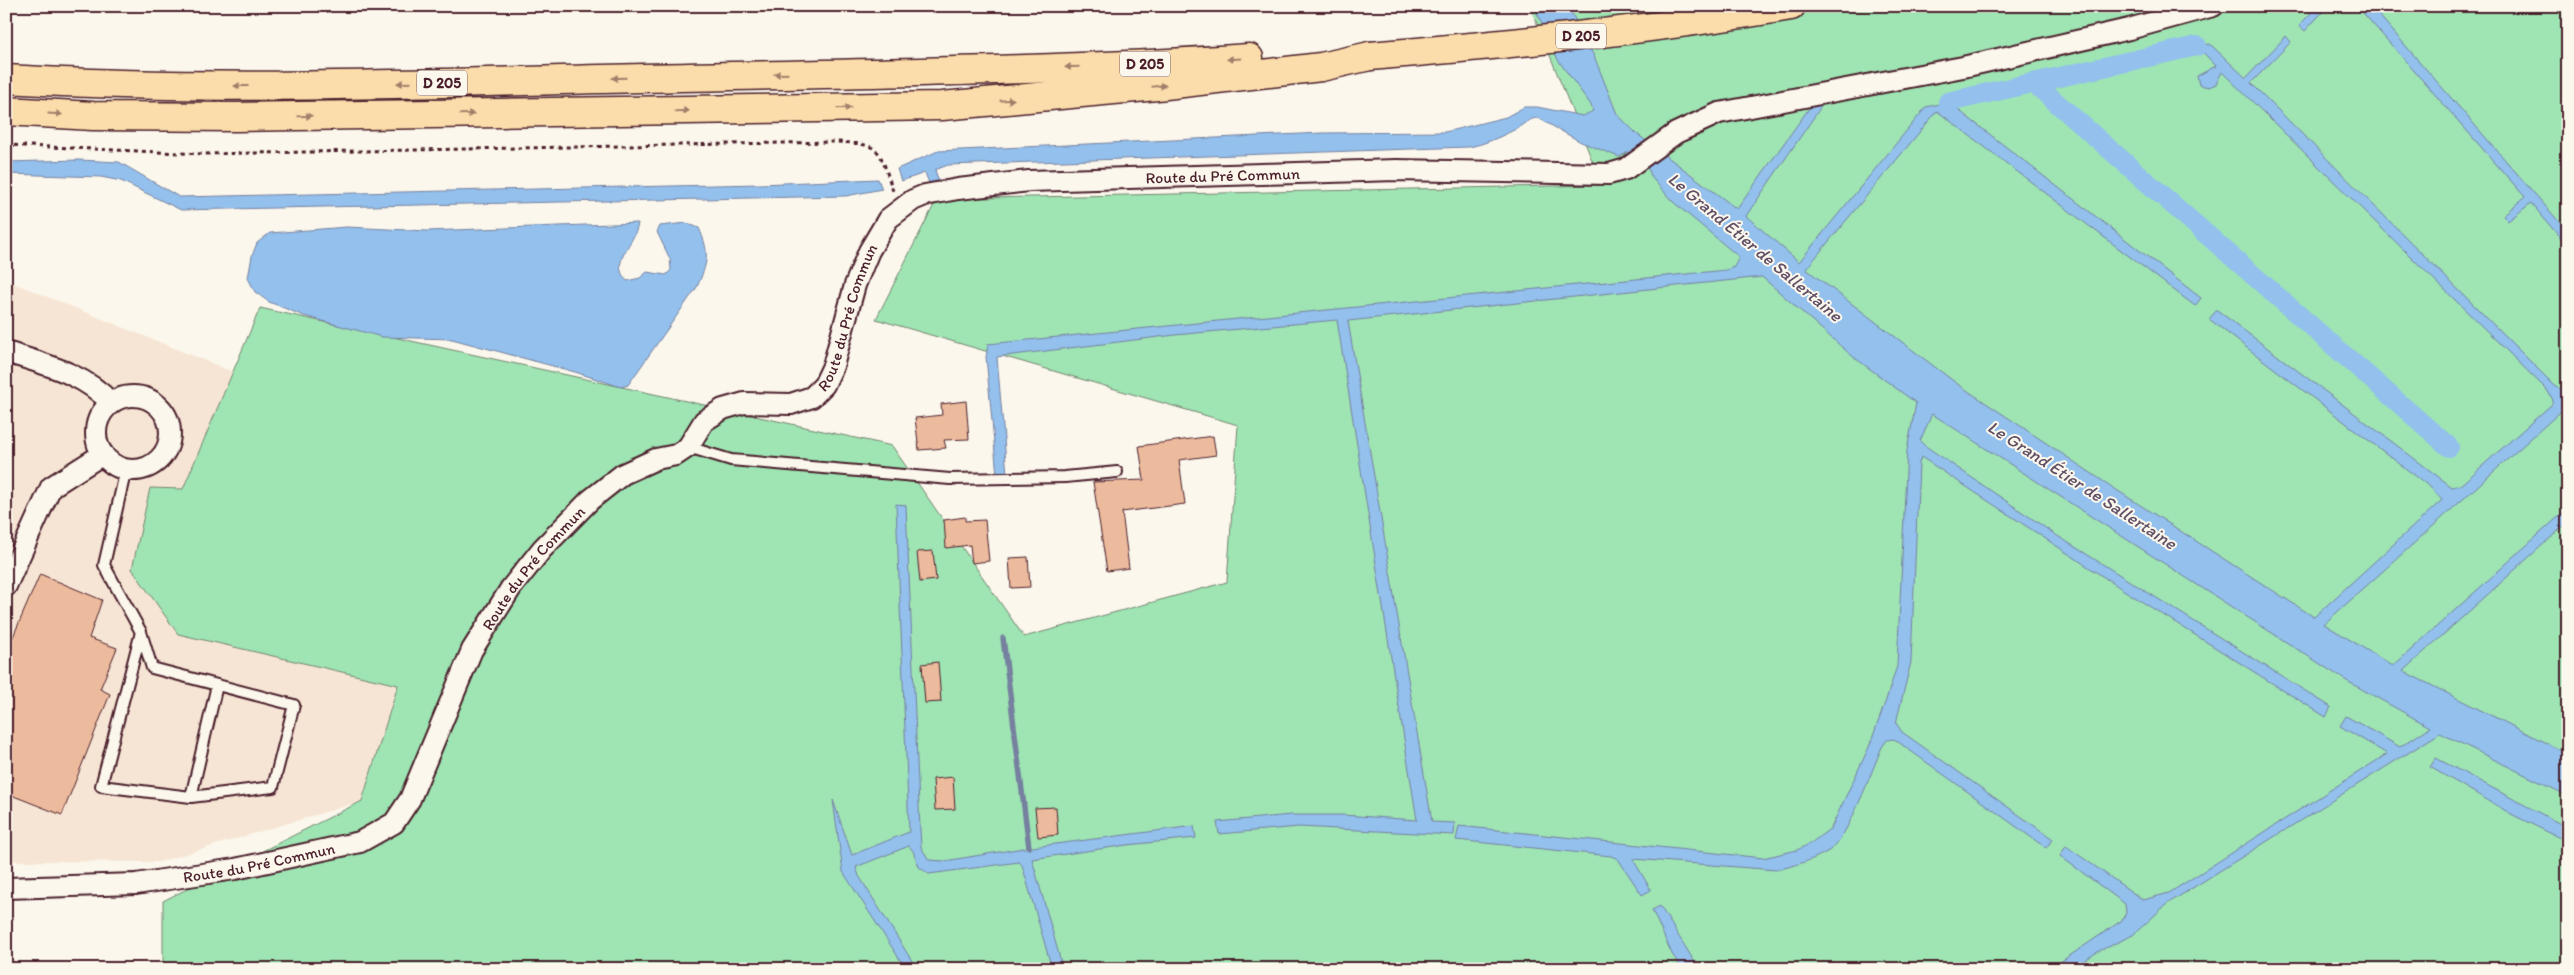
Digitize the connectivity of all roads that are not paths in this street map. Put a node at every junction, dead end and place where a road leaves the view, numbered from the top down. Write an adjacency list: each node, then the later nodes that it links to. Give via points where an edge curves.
1 (1791, 6): 3 (main road, D 205, via 1649,28)
2 (2213, 6): 8 (street, Route du Pré Commun, via 2129,29 1962,66 1719,113 1676,133 1626,169 1609,174 1396,170 1029,181 925,195 900,208 888,220 870,251 824,386 812,398 791,404 744,403 723,409 704,421)
3 (1370, 56): 4 (main road, D 205, one-way to 4, via 1319,53 1151,64 323,86 179,86); 5 (main road, D 205, one-way to 3, via 93,116 237,117 942,106 1177,84 1321,67)
4 (6, 79)
5 (6, 111)
6 (6, 352): 7 (street, via 80,378 99,390)
7 (111, 403): 9 (street, via 101,415 96,430); 10 (street, via 125,397 140,396 155,403 165,414 170,429 169,444 162,458 149,467)
8 (688, 447): 11 (lane, via 731,460 950,480 1065,477); 16 (street, Route du Pré Commun, via 676,455 656,459 623,474 590,500 542,549 510,588 472,650 410,799 394,823 360,842 235,869 136,884)
9 (103, 454): 10 (street, via 106,459); 12 (street, via 51,487)
10 (126, 469): 13 (lane, via 104,565)
11 (1117, 472)
12 (6, 586)
13 (141, 632): 14 (lane, via 152,668); 15 (lane, via 101,786)
14 (218, 685): 15 (lane); 15 (lane, via 294,705 273,787)
15 (191, 797)
16 (6, 888)

